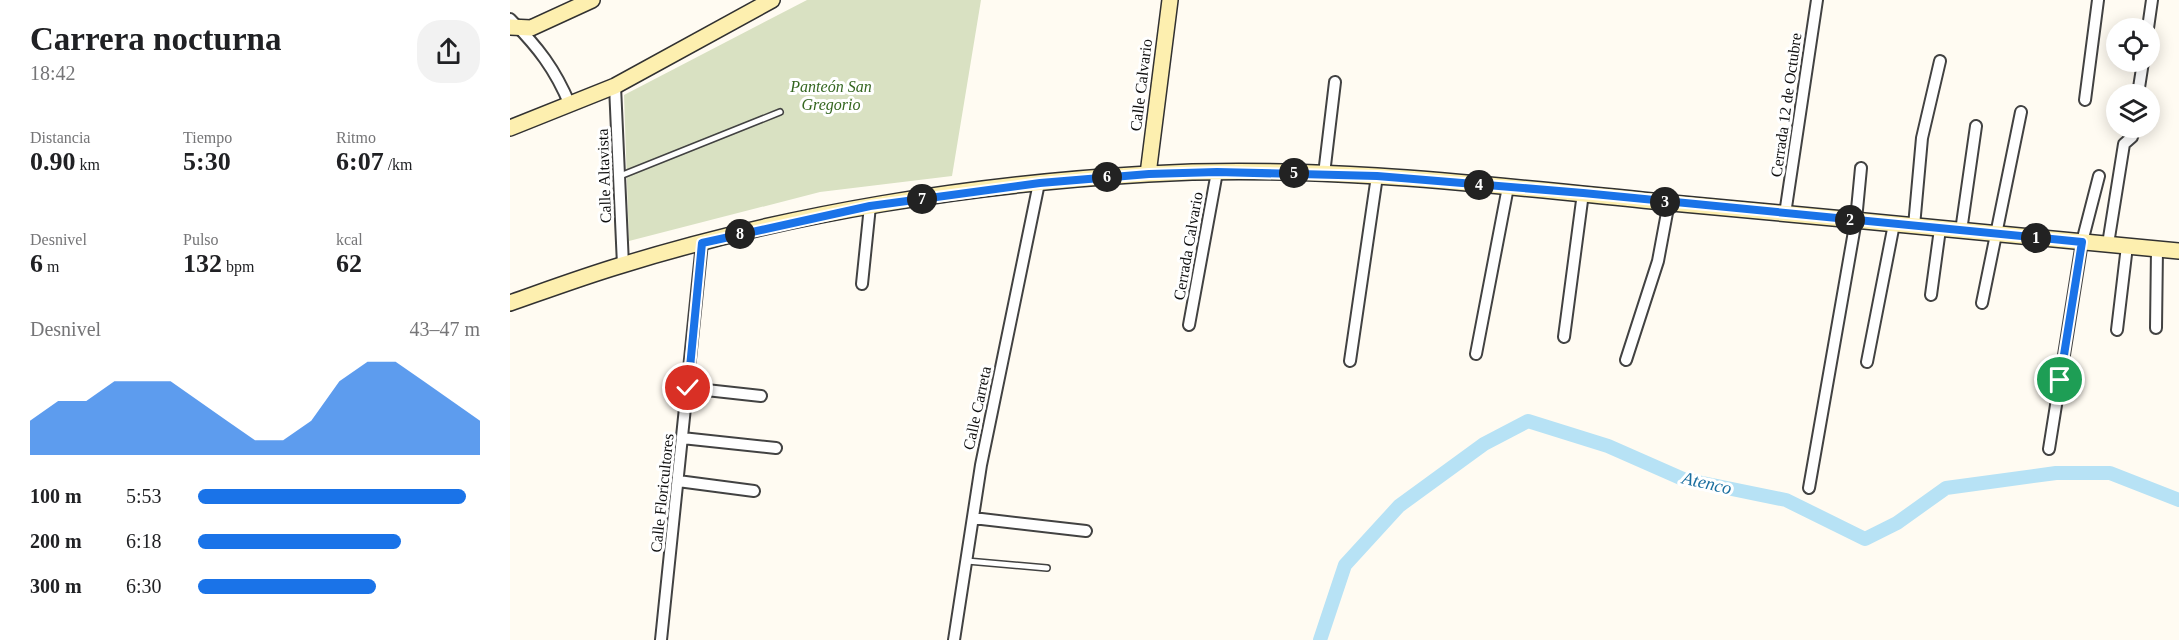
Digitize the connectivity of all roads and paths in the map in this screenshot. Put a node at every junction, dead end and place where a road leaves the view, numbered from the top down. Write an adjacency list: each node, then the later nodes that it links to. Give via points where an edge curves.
1 (592, 0): 8 (main road, via 531,28)
2 (772, 0): 11 (main road)
3 (1170, 0): 21 (main road, Calle Calvario)
4 (1817, 0): 31 (street, Cerrada 12 de Octubre)
5 (2098, 0): 12 (street)
6 (2152, 0): 7 (street)
7 (2149, 18)
8 (512, 25): 13 (street, via 543,54)
9 (1940, 61): 34 (street, via 1922,138)
10 (1335, 82): 22 (street)
11 (615, 86): 13 (main road); 25 (street, Calle Altavista)
12 (2085, 100)
13 (570, 105): 17 (main road)
14 (780, 112): 25 (lane)
15 (2021, 112): 37 (street)
16 (1976, 126): 36 (street)
17 (510, 128)
18 (2130, 138): 40 (street, via 2124,144)
19 (1861, 168): 32 (street)
20 (1217, 172): 21 (main road); 22 (main road); 49 (street, Cerrada Calvario)
21 (1149, 174): 26 (main road)
22 (1324, 174): 23 (main road)
23 (1377, 176): 27 (main road); 55 (street)
24 (2099, 176): 38 (street)
25 (619, 177): 44 (street, Calle Altavista)
26 (1040, 183): 30 (main road); 65 (street, Calle Carreta)
27 (1508, 187): 28 (main road); 53 (street)
28 (1583, 193): 29 (main road); 52 (street)
29 (1668, 202): 31 (main road); 54 (street, via 1658,261)
30 (870, 206): 39 (main road); 45 (street)
31 (1785, 214): 32 (main road)
32 (1856, 220): 33 (main road); 63 (street)
33 (1894, 224): 34 (main road); 56 (street)
34 (1914, 226): 35 (main road)
35 (1940, 229): 36 (main road); 46 (street)
36 (1961, 231): 37 (main road)
37 (1995, 234): 38 (main road); 48 (street)
38 (2082, 242): 40 (main road); 61 (street)
39 (702, 243): 44 (main road); 57 (street, Calle Floricultores)
40 (2108, 244): 41 (main road)
41 (2127, 246): 42 (main road); 51 (street)
42 (2157, 249): 43 (main road); 50 (street)
43 (2179, 251)
44 (623, 264): 47 (main road)
45 (862, 284)
46 (1931, 295)
47 (510, 303)
48 (1982, 303)
49 (1189, 325)
50 (2156, 328)
51 (2117, 330)
52 (1564, 337)
53 (1476, 354)
54 (1626, 360)
55 (1350, 361)
56 (1867, 362)
57 (688, 388): 58 (street); 59 (street, Calle Floricultores)
58 (761, 396)
59 (682, 438): 60 (street); 62 (street, Calle Floricultores)
60 (776, 448)
61 (2049, 449)
62 (678, 481): 64 (street); 69 (street, Calle Floricultores)
63 (1809, 488)
64 (754, 491)
65 (973, 518): 66 (street); 67 (street, Calle Carreta)
66 (1086, 531)
67 (967, 561): 68 (lane); 70 (street, Calle Carreta)
68 (1047, 568)
69 (662, 640)
70 (954, 640)

